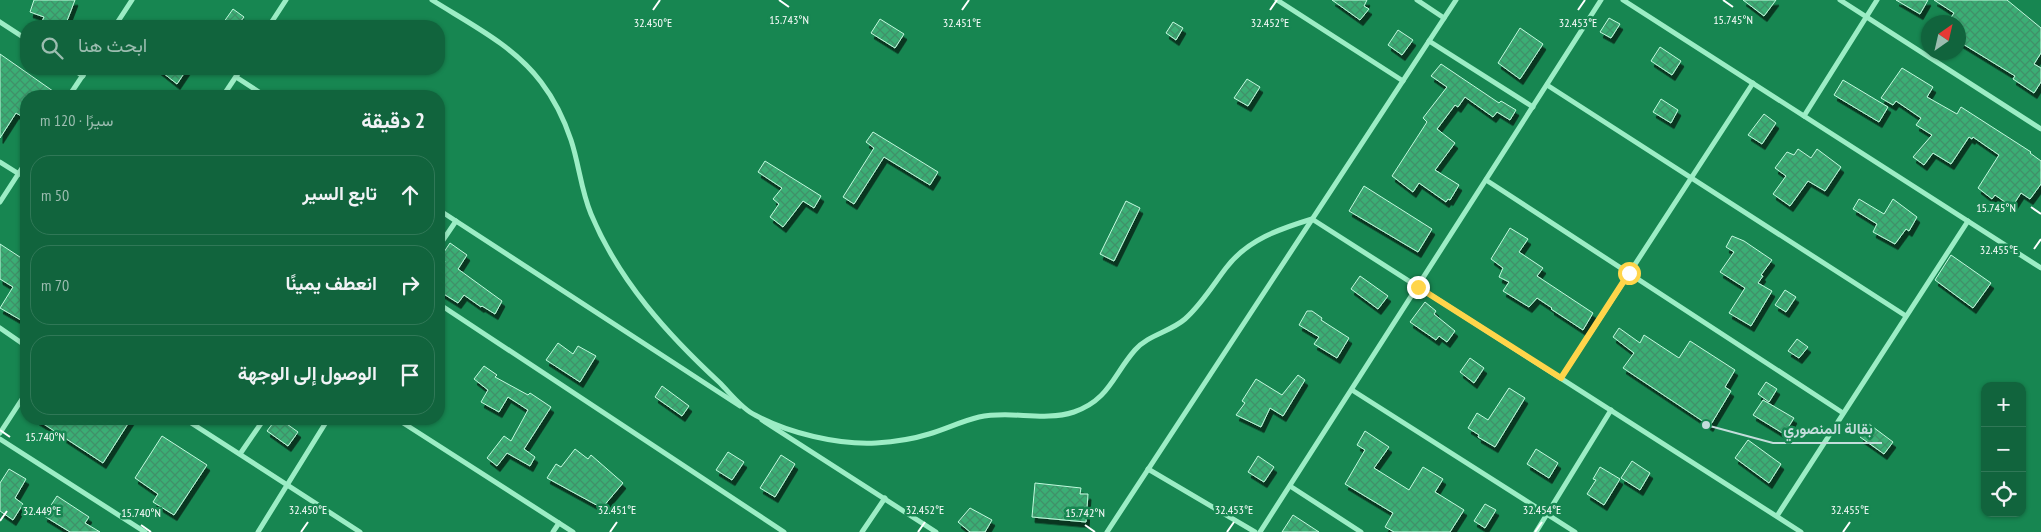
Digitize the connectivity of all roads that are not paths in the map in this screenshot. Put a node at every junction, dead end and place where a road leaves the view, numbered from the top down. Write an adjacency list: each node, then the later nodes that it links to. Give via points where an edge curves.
1 (132, 0): 13 (street)
2 (286, 0): 14 (street)
3 (432, 0): 51 (street, via 512,51 543,84 562,116 590,213 613,260 661,324)
4 (1277, 0): 20 (street)
5 (1417, 0): 12 (street)
6 (1456, 0): 12 (street)
7 (1602, 0): 22 (street)
8 (1623, 0): 21 (street)
9 (1840, 0): 11 (street)
10 (1877, 0): 11 (street)
11 (1866, 16): 27 (street); 28 (street)
12 (1444, 18): 17 (street)
13 (119, 20)
14 (273, 20)
15 (0, 22): 16 (street)
16 (20, 35)
17 (1429, 41): 20 (street); 26 (street)
18 (83, 76): 23 (street)
19 (236, 77): 24 (street); 25 (street)
20 (1402, 81): 35 (street)
21 (1753, 83): 27 (street); 31 (street)
22 (1547, 84): 26 (street); 31 (street)
23 (73, 90)
24 (227, 90)
25 (256, 90)
26 (1533, 107): 32 (street)
27 (1804, 116): 37 (street)
28 (2041, 129)
29 (0, 162): 30 (street)
30 (19, 174): 33 (street)
31 (1692, 177): 40 (street); 43 (street)
32 (1486, 180): 40 (street); 41 (street)
33 (0, 202)
34 (445, 214): 36 (street)
35 (1312, 219): 41 (street); 51 (street, via 1279,229 1251,244 1228,265 1186,319 1144,342 1099,399 1077,411 1061,416 982,416 925,436 875,443 806,435); 59 (street)
36 (456, 221): 38 (street); 51 (street)
37 (1968, 221): 39 (street); 43 (street)
38 (445, 237)
39 (2041, 268)
40 (1629, 273): 46 (street); 50 (street)
41 (1418, 287): 46 (street); 47 (street)
42 (445, 308): 71 (street)
43 (1906, 316): 50 (street)
44 (0, 328): 45 (street)
45 (20, 342)
46 (1561, 378): 49 (street)
47 (1352, 390): 61 (street); 63 (street)
48 (20, 402): 56 (street)
49 (1610, 410): 63 (street); 64 (street)
50 (1843, 413): 64 (street)
51 (753, 414): 62 (street)
52 (194, 425): 58 (street)
53 (260, 425): 58 (street)
54 (324, 425): 60 (street)
55 (406, 425): 65 (street)
56 (0, 433)
57 (0, 439): 66 (street)
58 (240, 454): 60 (street)
59 (1148, 469): 74 (street); 75 (street)
60 (286, 485): 67 (street); 68 (street)
61 (1290, 486): 76 (street); 77 (street)
62 (885, 498): 72 (street); 73 (street)
63 (1547, 514): 78 (street); 79 (street)
64 (1777, 516): 80 (street)
65 (559, 523): 69 (street); 70 (street)
66 (144, 532)
67 (258, 532)
68 (360, 532)
69 (553, 532)
70 (573, 532)
71 (784, 532)
72 (862, 532)
73 (936, 532)
74 (1107, 532)
75 (1255, 532)
76 (1260, 532)
77 (1361, 532)
78 (1536, 532)
79 (1575, 532)
80 (1801, 532)

